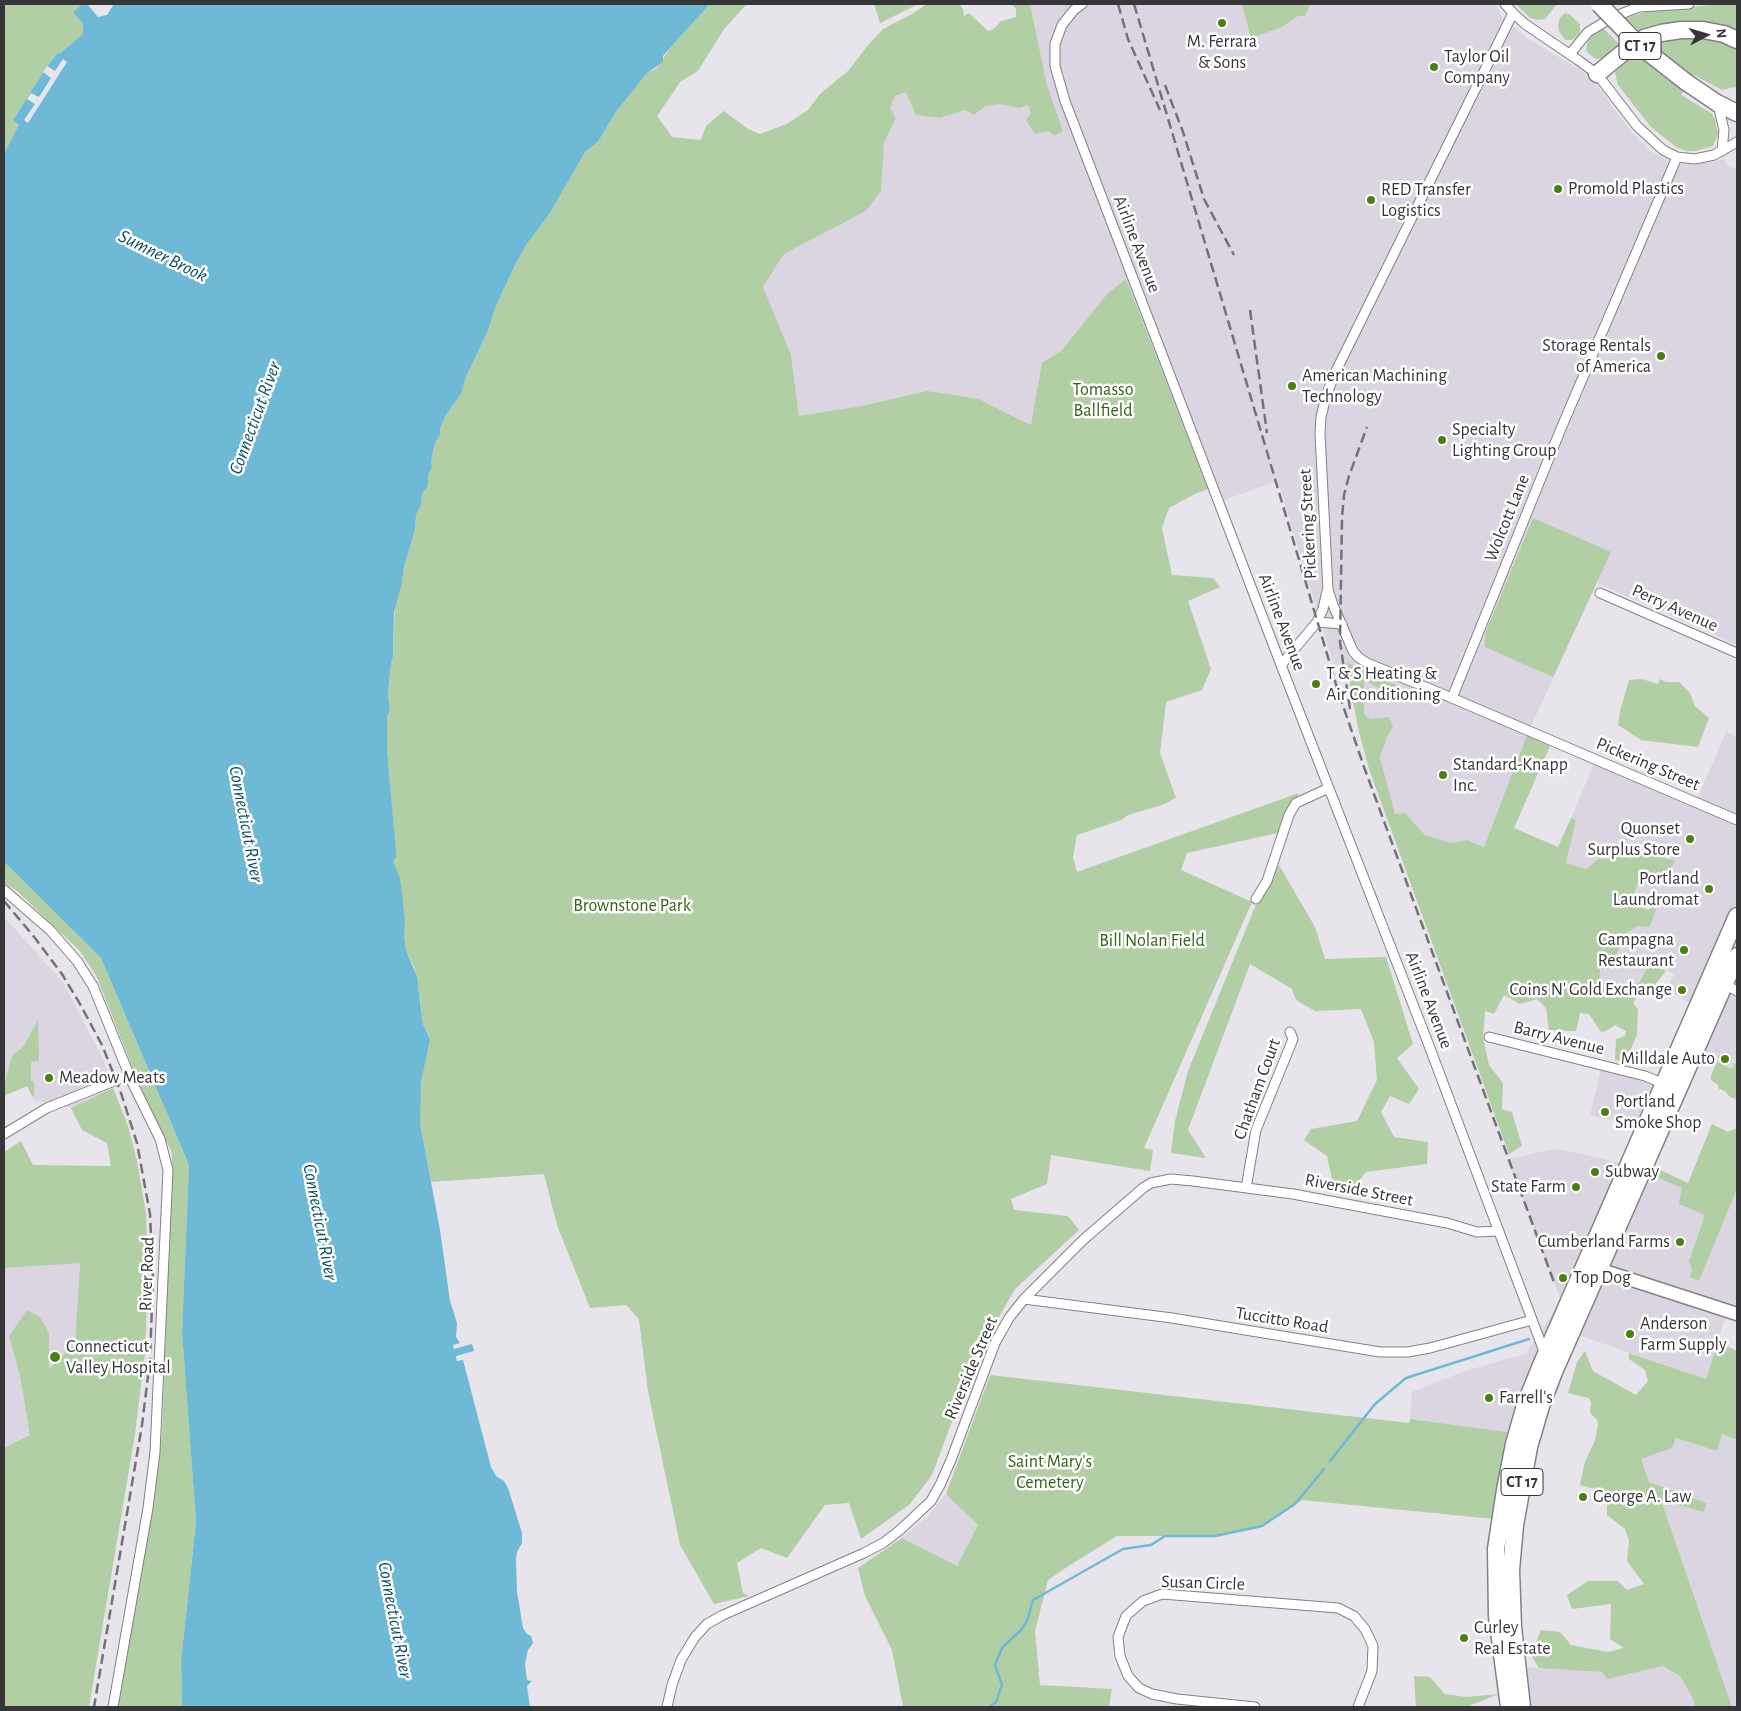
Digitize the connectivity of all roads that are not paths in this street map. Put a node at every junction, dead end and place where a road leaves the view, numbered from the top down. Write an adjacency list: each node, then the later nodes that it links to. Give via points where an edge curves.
1 (1082, 4): 20 (street, Airline Avenue, via 1067,17 1058,33 1054,55 1058,78)
2 (1505, 4): 5 (street)
3 (1599, 4): 10 (highway, CT 17, bridge, via 1640,46)
4 (1689, 4): 7 (street, via 1639,7 1613,17 1588,32)
5 (1513, 13): 7 (street); 15 (street, Pickering Street, via 1326,396 1320,434)
6 (1737, 40): 8 (highway, via 1703,30 1681,30 1644,38)
7 (1570, 54): 8 (street)
8 (1597, 74): 14 (street, via 1646,135)
9 (1737, 98): 10 (highway)
10 (1717, 103): 11 (highway, CT 17); 13 (street, via 1724,130)
11 (1737, 113)
12 (1737, 142): 13 (street)
13 (1722, 151): 14 (street, via 1695,159)
14 (1677, 157): 21 (street, Wolcott Lane, via 1560,431)
15 (1328, 590): 17 (street); 18 (street, Pickering Street)
16 (1600, 593): 19 (street, Perry Avenue)
17 (1317, 622): 18 (street); 20 (street)
18 (1342, 624): 21 (street, Pickering Street, via 1358,657)
19 (1737, 653)
20 (1281, 665): 22 (street, Airline Avenue)
21 (1452, 698): 23 (street, Pickering Street)
22 (1329, 788): 25 (street, via 1296,803 1267,881); 35 (street, Airline Avenue)
23 (1737, 820)
24 (4, 890): 31 (street, River Road, via 50,930 85,972)
25 (1256, 899)
26 (1737, 916): 28 (highway, CT 17)
27 (1737, 956): 28 (highway, CT 17)
28 (1724, 984): 32 (highway, CT 17)
29 (1290, 1032): 34 (street, Chatham Court, via 1293,1039 1256,1130)
30 (1489, 1037): 32 (street, Barry Avenue, via 1645,1076)
31 (129, 1075): 33 (street, via 46,1108); 41 (street, River Road, via 164,1150 168,1186 155,1452)
32 (1671, 1088): 36 (highway, CT 17)
33 (4, 1134)
34 (1246, 1188): 35 (street, Riverside Street, via 1293,1194 1477,1232); 37 (street, Riverside Street, via 1171,1179 1151,1183 1083,1240)
35 (1499, 1231): 39 (street, Airline Avenue)
36 (1592, 1267): 38 (street); 40 (highway, CT 17)
37 (1024, 1299): 39 (street, Tuccitto Road, via 1172,1318 1380,1352 1430,1348); 42 (street, Riverside Street, via 995,1343 951,1460 931,1500 900,1530 864,1553 707,1624 681,1660)
38 (1737, 1314)
39 (1532, 1320): 40 (street, Airline Avenue)
40 (1552, 1357): 45 (highway, CT 17, via 1526,1402 1514,1444 1496,1550 1497,1624); 46 (highway, CT 17, via 1529,1447 1515,1526 1511,1592)
41 (113, 1707)
42 (667, 1707)
43 (1255, 1707): 44 (street, Susan Circle, via 1176,1699 1139,1688 1128,1676 1120,1656 1118,1637 1126,1616 1143,1601 1162,1594 1338,1608 1354,1616 1373,1646 1372,1671)
44 (1358, 1707)
45 (1508, 1707)
46 (1522, 1707)

